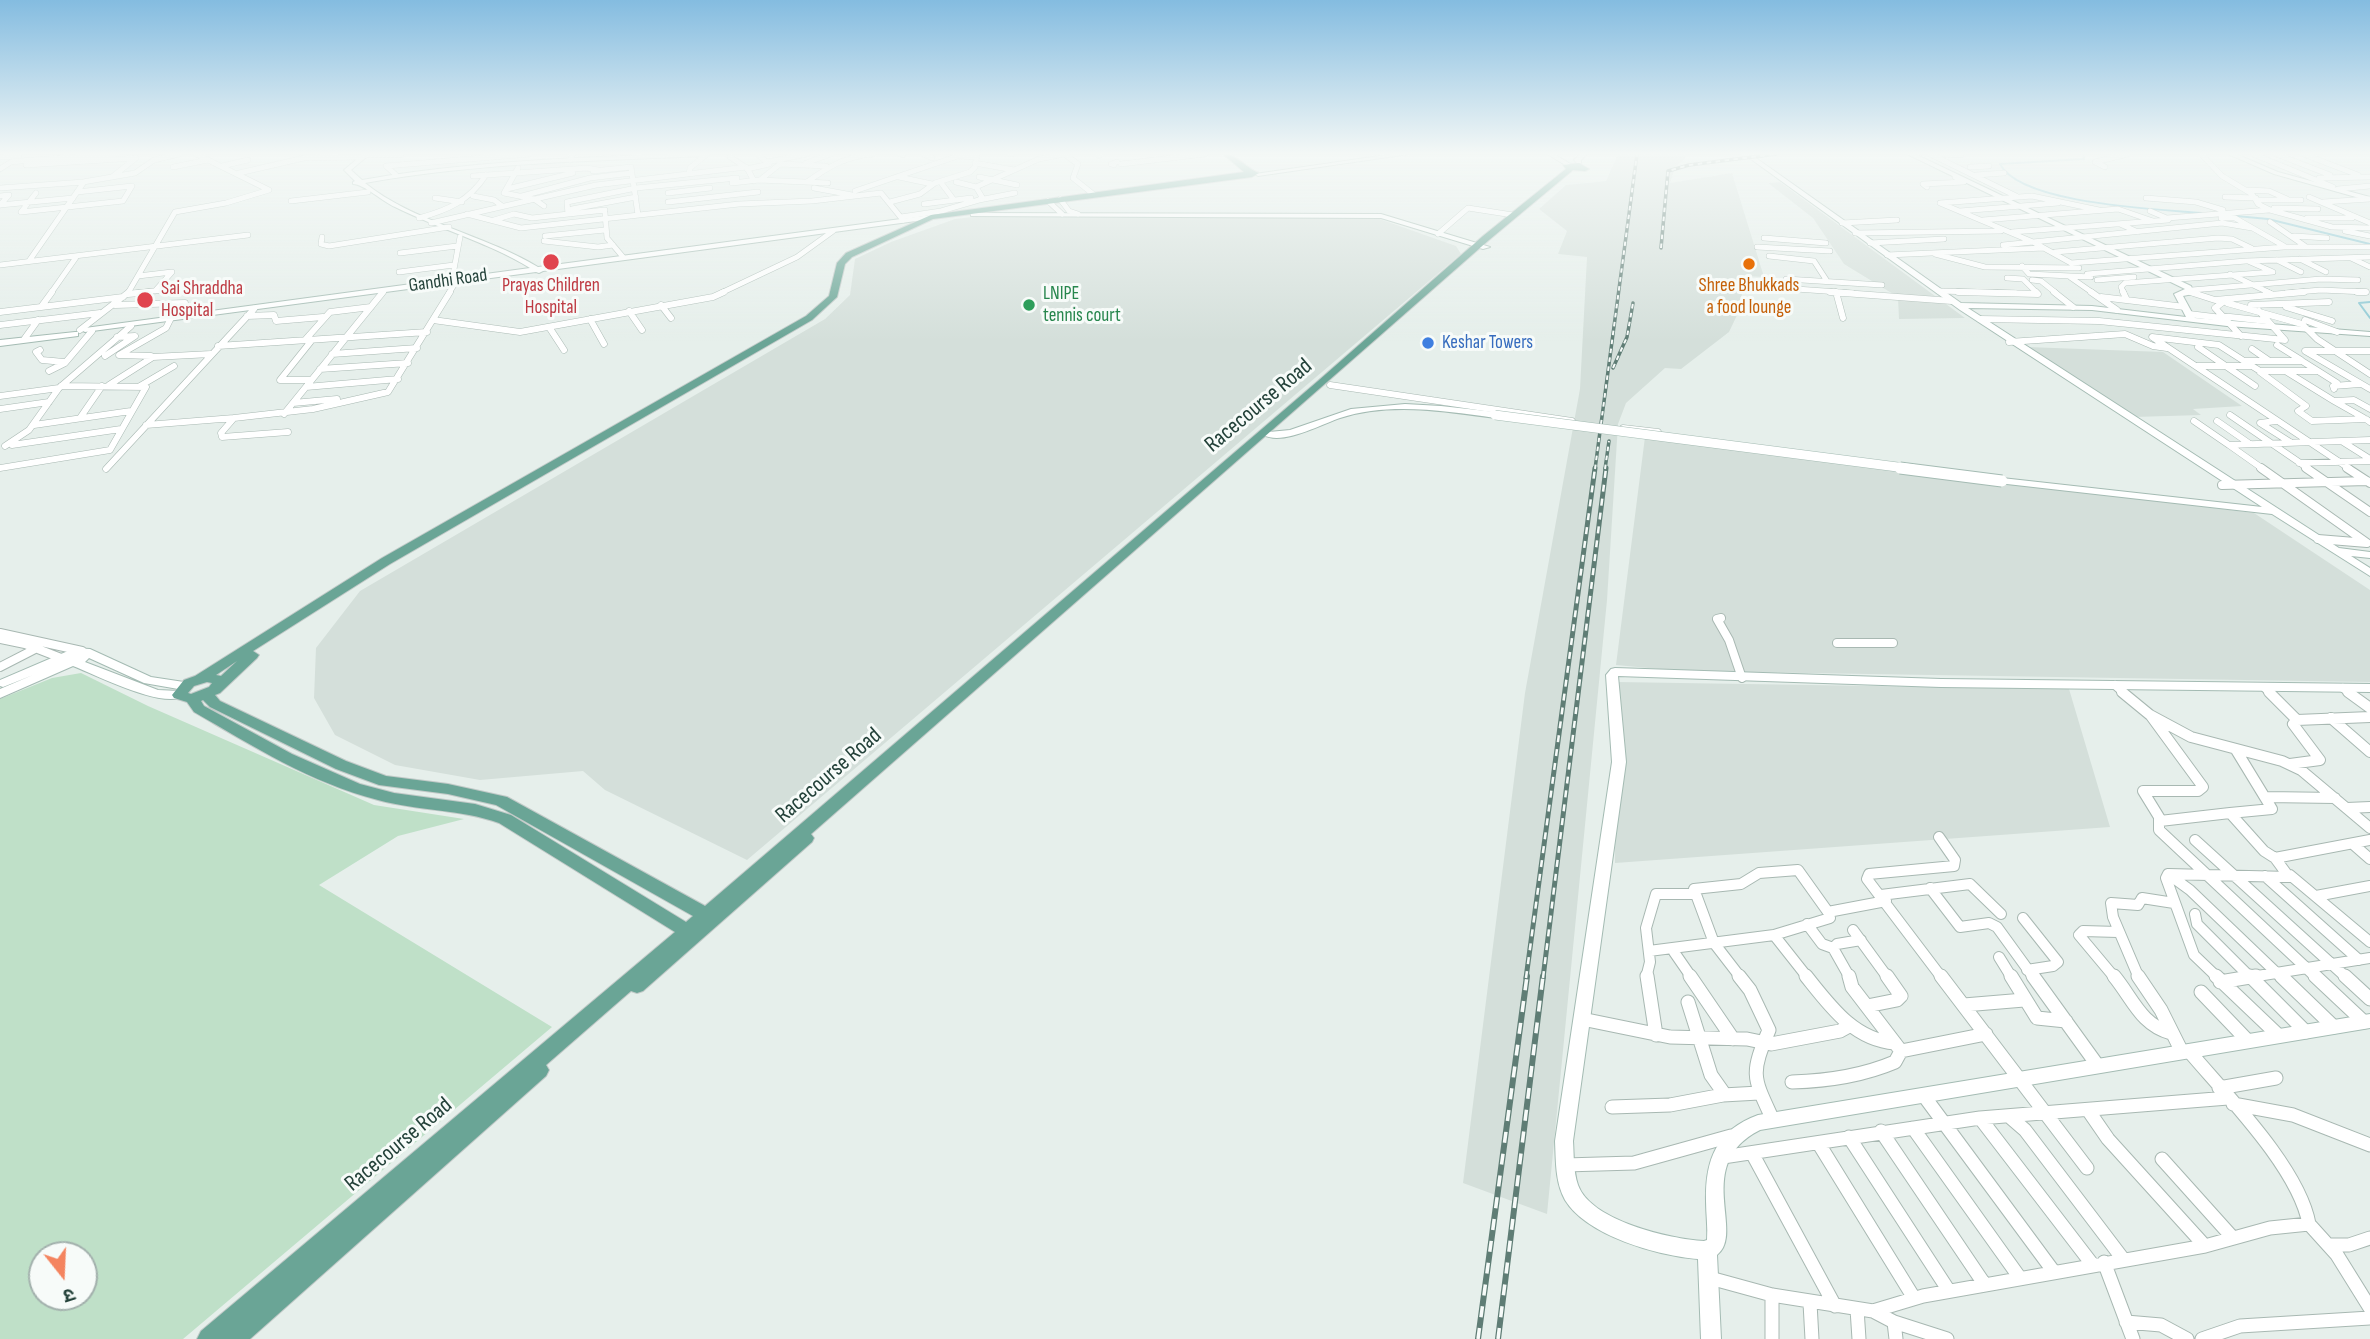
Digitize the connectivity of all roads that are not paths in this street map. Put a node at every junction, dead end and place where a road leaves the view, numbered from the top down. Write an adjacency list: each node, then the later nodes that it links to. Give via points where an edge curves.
1 (60, 216): 120 (street)
2 (172, 216): 91 (street)
3 (418, 216): 30 (main road)
4 (419, 216): 30 (main road)
5 (426, 216): 30 (street)
6 (458, 216): 43 (street)
7 (476, 216): 40 (street)
8 (507, 216): 40 (street)
9 (626, 216): 36 (street)
10 (900, 216): 37 (street)
11 (929, 216): 31 (street)
12 (943, 216): 31 (main road)
13 (948, 216): 326 (main road, via 857,255 848,263 841,297 820,317 411,554 240,663)
14 (1383, 216): 63 (main road)
15 (1458, 216): 63 (street)
16 (1511, 216): 89 (main road)
17 (1515, 216): 89 (main road)
18 (1833, 216): 44 (main road)
19 (1970, 216): 39 (street)
20 (2019, 216): 32 (street)
21 (2037, 216): 50 (main road)
22 (2089, 216): 46 (street)
23 (2114, 216): 47 (street)
24 (2143, 216): 41 (street)
25 (2163, 216): 33 (street)
26 (2180, 216): 33 (street)
27 (2213, 216): 52 (street, via 2235,218)
28 (2290, 216): 34 (street)
29 (2354, 216): 35 (street)
30 (422, 218): 43 (main road)
31 (925, 218): 37 (main road, Gandhi Road); 56 (main road, Gandhi Road); 322 (main road, via 844,258 833,297 809,318 386,561)
32 (2004, 218): 39 (street); 57 (street)
33 (2167, 218): 41 (street)
34 (2295, 218): 35 (street); 53 (street)
35 (2357, 218): 48 (street)
36 (605, 219): 40 (street, via 521,228); 55 (street)
37 (902, 219): 113 (main road, Gandhi Road)
38 (1897, 220): 44 (street)
39 (1979, 220): 58 (street)
40 (493, 221)
41 (2153, 221): 47 (street)
42 (2270, 222): 54 (street)
43 (434, 223): 49 (main road)
44 (1842, 223): 60 (main road)
45 (2178, 224): 47 (street)
46 (2107, 225): 47 (street); 50 (street)
47 (2131, 225): 61 (street); 62 (street)
48 (2370, 226): 53 (street)
49 (446, 228): 68 (street, via 325,246); 69 (main road); 134 (main road)
50 (2060, 228): 57 (street); 61 (main road)
51 (2193, 228): 52 (street, via 2225,222); 62 (street); 77 (street)
52 (2252, 228): 73 (street)
53 (2337, 228): 67 (street)
54 (2282, 229): 59 (street); 66 (street)
55 (605, 230): 88 (street); 88 (street, via 544,238 600,248)
56 (833, 231): 134 (main road, Gandhi Road); 165 (street, via 797,257 717,295)
57 (2030, 231): 58 (street)
58 (2009, 232): 60 (street); 71 (street)
59 (2310, 232)
60 (1855, 233): 84 (main road)
61 (2071, 233): 71 (street); 75 (main road)
62 (2141, 233): 75 (street); 76 (street)
63 (1438, 234): 70 (main road)
64 (248, 235): 91 (street)
65 (2253, 236): 73 (street)
66 (2292, 236): 78 (street); 93 (street)
67 (2370, 236)
68 (321, 237)
69 (460, 237): 92 (street); 134 (main road)
70 (1452, 237): 79 (main road)
71 (2022, 237): 82 (street)
72 (2172, 237): 76 (street)
73 (2267, 237): 95 (street)
74 (1763, 238): 81 (street)
75 (2081, 238): 82 (street); 85 (main road)
76 (2152, 238): 85 (street); 86 (street)
77 (2218, 238): 86 (street); 87 (street)
78 (2327, 238)
79 (1461, 239): 89 (main road); 89 (main road)
80 (1944, 239): 84 (street)
81 (1806, 242): 83 (street); 102 (street)
82 (2033, 242): 90 (street); 98 (street)
83 (1826, 243)
84 (1870, 243): 109 (main road)
85 (2092, 243): 98 (street); 99 (main road)
86 (2163, 243): 99 (street); 101 (street)
87 (2241, 243): 100 (street); 101 (street)
88 (613, 245): 113 (street)
89 (1482, 245): 257 (main road, Racecourse Road)
90 (2003, 245)
91 (154, 246): 111 (street); 138 (street)
92 (457, 246): 105 (street); 127 (street)
93 (2305, 246): 95 (street); 96 (street)
94 (1757, 247): 102 (street)
95 (2284, 247): 100 (street)
96 (2359, 247): 97 (street); 110 (street)
97 (2370, 247)
98 (2045, 248): 104 (street); 106 (street)
99 (2103, 248): 104 (street); 107 (main road)
100 (2253, 248): 108 (street)
101 (2176, 249): 107 (street); 108 (street)
102 (1810, 250): 103 (street); 121 (street)
103 (1830, 251)
104 (2053, 252): 115 (street)
105 (400, 253)
106 (1936, 254): 109 (street); 129 (street, via 1968,265)
107 (2115, 254): 115 (street); 116 (main road)
108 (2186, 254): 116 (street); 118 (street)
109 (1887, 255): 154 (main road)
110 (2370, 255): 114 (street)
111 (77, 256): 120 (street); 175 (street)
112 (1769, 256): 121 (street)
113 (623, 257): 134 (main road, Gandhi Road)
114 (2349, 257): 117 (street); 130 (street)
115 (2063, 258): 123 (street)
116 (2124, 258): 123 (street); 124 (main road)
117 (2299, 258): 119 (street); 137 (street)
118 (2197, 259): 124 (street); 125 (street)
119 (2275, 259): 122 (street); 136 (street)
120 (29, 261): 126 (street)
121 (1814, 261): 148 (street)
122 (2246, 261): 125 (street); 139 (street, via 2273,272)
123 (2071, 263): 131 (street)
124 (2135, 264): 131 (street); 132 (main road)
125 (2208, 264): 132 (street); 133 (street)
126 (0, 265)
127 (454, 265): 135 (street); 147 (street)
128 (175, 266): 138 (street)
129 (2022, 267): 131 (street); 142 (street)
130 (2370, 267)
131 (2078, 268): 143 (street)
132 (2146, 269): 140 (main road); 143 (street)
133 (2220, 269): 139 (street); 140 (street)
134 (534, 270): 147 (main road, Gandhi Road)
135 (399, 272)
136 (2301, 272)
137 (2326, 272)
138 (139, 273): 153 (street, via 172,272); 160 (street)
139 (2229, 274): 145 (street); 151 (street)
140 (2156, 275): 143 (street); 145 (main road)
141 (2069, 276): 142 (street); 143 (street); 162 (street)
142 (2026, 277): 144 (street); 159 (street, via 2038,294); 177 (street, via 2040,281)
143 (2092, 277): 149 (street)
144 (2007, 278)
145 (2167, 280): 149 (street); 155 (main road)
146 (2358, 280): 151 (street)
147 (454, 281): 156 (main road, Gandhi Road); 194 (street); 207 (main road, Gandhi Road)
148 (1827, 281): 150 (street); 157 (street, via 1786,279 1791,288)
149 (2122, 284): 163 (street)
150 (1882, 285)
151 (2253, 286): 155 (street); 161 (street)
152 (183, 288): 153 (street)
153 (155, 291): 160 (street)
154 (1938, 291): 159 (street); 169 (main road)
155 (2190, 291): 164 (street); 183 (main road, via 2178,294)
156 (383, 292): 176 (street); 185 (main road, Gandhi Road)
157 (1836, 292): 169 (street); 188 (street)
158 (2366, 292): 161 (street)
159 (2018, 294): 173 (street)
160 (126, 295): 171 (street); 175 (street)
161 (2273, 295): 164 (street)
162 (2101, 297): 163 (street); 178 (street)
163 (2127, 300): 183 (street)
164 (2215, 300): 166 (street)
165 (687, 302): 172 (street); 180 (street)
166 (2223, 302): 170 (street); 189 (street, via 2216,307)
167 (2329, 302): 174 (street)
168 (185, 303): 171 (street)
169 (1955, 303): 173 (main road); 195 (main road)
170 (2235, 304): 174 (street); 181 (street)
171 (113, 305): 184 (street)
172 (661, 305): 179 (street); 187 (street)
173 (2030, 305): 177 (main road)
174 (2280, 305): 197 (street)
175 (41, 307): 182 (street)
176 (371, 307): 186 (street, via 333,311); 213 (street)
177 (2073, 307): 178 (main road)
178 (2115, 310): 183 (main road); 200 (street)
179 (629, 311): 190 (street); 205 (street)
180 (694, 311)
181 (2259, 311): 198 (street); 206 (street, via 2298,322)
182 (0, 312)
183 (2188, 312): 189 (main road); 189 (street); 209 (street)
184 (102, 313): 192 (street); 207 (street)
185 (251, 313): 186 (street, via 274,315 276,321); 193 (main road, Gandhi Road); 222 (street)
186 (323, 317): 216 (street)
187 (671, 318)
188 (1843, 318)
189 (2222, 318): 191 (street); 203 (main road); 214 (street)
190 (590, 319): 202 (street); 220 (street)
191 (2251, 319): 198 (street); 203 (street)
192 (38, 320): 199 (street); 215 (street)
193 (170, 320): 201 (main road, Gandhi Road); 235 (street, via 166,328 119,355)
194 (433, 320): 202 (street, via 520,332); 208 (street)
195 (1982, 320): 200 (street); 218 (main road)
196 (2305, 320): 204 (street)
197 (2332, 321)
198 (2270, 324): 203 (main road); 206 (main road); 214 (street, via 2285,340)
199 (0, 325)
200 (2134, 325): 209 (street); 211 (street)
201 (131, 326): 207 (main road, Gandhi Road); 212 (street)
202 (550, 327): 226 (street)
203 (2258, 327)
204 (2322, 328): 206 (main road); 210 (main road)
205 (642, 330)
206 (2309, 330): 229 (street)
207 (81, 331): 215 (main road, Gandhi Road); 217 (main road, Gandhi Road); 239 (street)
208 (427, 332): 213 (street); 224 (street)
209 (2200, 332): 214 (street); 219 (street)
210 (2370, 334)
211 (2152, 336): 219 (street); 225 (street)
212 (116, 337): 234 (street, via 135,336); 262 (street)
213 (346, 337): 216 (street); 233 (street)
214 (2242, 337)
215 (25, 338): 217 (main road, Gandhi Road)
216 (308, 340): 222 (street); 254 (street, via 280,380)
217 (0, 342)
218 (2012, 342): 225 (street, via 2130,334 2148,347); 306 (main road)
219 (2206, 343): 237 (street, via 2227,348)
220 (604, 344)
221 (2277, 345): 241 (street)
222 (218, 346): 232 (street)
223 (2198, 347): 245 (street)
224 (417, 348): 233 (street); 240 (street)
225 (2167, 348): 244 (street)
226 (564, 349)
227 (2252, 349): 238 (street)
228 (40, 350): 239 (street, via 36,352 42,360)
229 (2333, 351): 230 (street); 242 (street, via 2305,351); 252 (street)
230 (2358, 351): 231 (street); 236 (street)
231 (2370, 351)
232 (211, 354): 235 (street); 284 (street)
233 (332, 354): 247 (street)
234 (105, 356)
235 (153, 357): 259 (street)
236 (2370, 358)
237 (2244, 361): 238 (street); 246 (street)
238 (2270, 361): 241 (street)
239 (66, 362): 248 (street)
240 (408, 363): 247 (street); 253 (street)
241 (2305, 363): 242 (street); 251 (street)
242 (2326, 364): 258 (street)
243 (174, 366): 260 (street)
244 (2195, 366): 245 (street); 282 (street)
245 (2227, 366): 246 (street); 261 (street)
246 (2252, 366): 249 (street)
247 (320, 369): 254 (street)
248 (49, 371)
249 (2260, 371): 250 (street); 278 (street, via 2306,405 2298,411 2308,419)
250 (2285, 371): 251 (street); 268 (street)
251 (2318, 371): 255 (street)
252 (2370, 374)
253 (398, 379): 263 (street); 267 (street, via 388,392)
254 (311, 380): 263 (street)
255 (2337, 383)
256 (2370, 383): 258 (street)
257 (1326, 384): 279 (street); 288 (main road, Racecourse Road); 370 (main road, Racecourse Road)
258 (2359, 384): 264 (street); 266 (street, via 2333,386)
259 (105, 386): 260 (street); 262 (street); 276 (street)
260 (140, 386): 273 (street, via 146,387)
261 (2255, 386)
262 (60, 387): 265 (street); 269 (street)
263 (306, 387): 270 (street)
264 (2370, 389)
265 (0, 396)
266 (2354, 400): 268 (street); 272 (street)
267 (353, 401): 270 (street); 274 (street)
268 (2334, 401): 278 (street)
269 (49, 402): 271 (street); 283 (street)
270 (293, 403): 274 (street)
271 (0, 409)
272 (2370, 409)
273 (131, 411): 276 (street); 286 (street)
274 (284, 414): 277 (street)
275 (2230, 415): 295 (street)
276 (80, 418): 283 (street)
277 (234, 418): 284 (street); 287 (street, via 222,437)
278 (2368, 420)
279 (1572, 421)
280 (2194, 421): 293 (street)
281 (2217, 421): 294 (street)
282 (2277, 421): 291 (street, via 2260,423); 292 (street)
283 (34, 425): 296 (street)
284 (146, 425): 301 (street)
285 (1621, 427): 305 (street)
286 (121, 429): 296 (street); 300 (street, via 110,450)
287 (288, 432)
288 (1269, 435): 305 (main road, bridge, via 1290,436 1336,415 1385,407 1428,407); 370 (main road, Racecourse Road)
289 (2370, 440): 290 (street)
290 (2341, 441): 292 (street); 297 (street)
291 (2291, 443): 292 (street); 295 (street)
292 (2310, 443): 298 (street)
293 (2229, 444): 294 (street); 304 (street)
294 (2250, 444): 295 (street)
295 (2271, 444): 299 (street)
296 (2, 447)
297 (2370, 460): 298 (street)
298 (2338, 462): 299 (street); 303 (street)
299 (2300, 463): 302 (street)
300 (0, 468)
301 (106, 468)
302 (2326, 481): 303 (street); 304 (street); 308 (street)
303 (2369, 481)
304 (2284, 483): 306 (street); 309 (street, via 2367,543)
305 (2041, 485): 307 (main road)
306 (2226, 485): 307 (main road)
307 (2268, 511): 309 (main road)
308 (2370, 512)
309 (2325, 546): 310 (main road); 311 (main road); 312 (main road)
310 (2370, 555)
311 (2370, 573)
312 (2370, 581)
313 (1721, 618): 323 (street, via 1717,620)
314 (0, 633): 319 (street)
315 (0, 639): 318 (street)
316 (1837, 643): 317 (street)
317 (1893, 643)
318 (37, 648): 319 (street); 320 (street)
319 (73, 657): 321 (main road); 324 (main road); 325 (main road); 331 (main road)
320 (0, 667)
321 (90, 667): 324 (main road); 331 (main road, via 156,694)
322 (201, 678): 326 (main road, via 215,677); 331 (main road)
323 (1742, 678): 327 (main road); 395 (main road, via 1622,670 1612,675 1619,762)
324 (32, 680): 332 (main road)
325 (0, 685)
326 (220, 685): 331 (main road)
327 (2115, 685): 328 (main road); 334 (street)
328 (2265, 688): 329 (main road); 337 (street)
329 (2343, 688): 330 (main road); 333 (street)
330 (2370, 688)
331 (190, 693): 370 (main road, via 384,781 500,801); 374 (main road, via 199,709 325,776 377,795 478,810 505,819)
332 (0, 694)
333 (2370, 708)
334 (2151, 716): 338 (street, via 2188,736); 346 (street, via 2203,787 2198,791 2145,789)
335 (2370, 717): 336 (street)
336 (2331, 718): 337 (street); 339 (street)
337 (2297, 720): 340 (street, via 2292,724 2296,733 2320,761)
338 (2236, 750): 340 (street); 341 (street)
339 (2370, 752)
340 (2288, 764): 342 (street)
341 (2267, 797): 342 (street); 345 (street, via 2271,811)
342 (2335, 797): 344 (street)
343 (2370, 807): 344 (street)
344 (2347, 808): 347 (street)
345 (2230, 813): 346 (street); 352 (street)
346 (2160, 821): 356 (street, via 2165,838)
347 (2370, 828)
348 (1939, 837): 354 (street, via 1955,860)
349 (2195, 840): 358 (street)
350 (2370, 840): 351 (street)
351 (2354, 845): 352 (street); 353 (street)
352 (2275, 858): 357 (street)
353 (2370, 859)
354 (1954, 866): 360 (street); 365 (street, via 1866,876)
355 (2168, 874): 356 (street); 366 (street); 386 (street)
356 (2203, 874): 358 (street); 384 (street)
357 (2290, 875): 359 (street); 364 (street)
358 (2235, 876): 359 (street); 383 (street)
359 (2264, 876): 382 (street)
360 (1965, 884): 362 (street); 368 (street, via 1973,885)
361 (2370, 886): 364 (street)
362 (1930, 888): 365 (street); 385 (street, via 1961,927 1989,923 1997,928)
363 (1694, 894): 367 (street, via 1697,887 1741,884 1759,873 1798,870); 377 (street); 379 (street, via 1660,893 1653,898 1646,928)
364 (2316, 896): 376 (street)
365 (1884, 898): 367 (street); 393 (street)
366 (2174, 903): 373 (street, via 2146,898 2138,905 2114,902); 388 (street, via 2194,954)
367 (1828, 912): 372 (street, via 1830,918)
368 (2001, 914)
369 (2194, 914): 387 (street, via 2197,924)
370 (708, 917): 374 (main road, Racecourse Road)
371 (2023, 918): 385 (street, via 2058,962)
372 (1807, 924): 375 (street); 378 (street, via 1822,944)
373 (2118, 932): 401 (street, via 2136,974); 401 (street, via 2094,930 2080,935 2145,1021)
374 (690, 933): 460 (main road, Racecourse Road); 461 (main road, Racecourse Road)
375 (1774, 936): 377 (street); 398 (street)
376 (2370, 942)
377 (1714, 943): 379 (street); 408 (street, via 1750,990 1768,1026)
378 (1833, 948): 394 (street); 394 (street, via 1857,935 1901,996)
379 (1649, 951): 403 (street, via 1646,980)
380 (1674, 952): 406 (street)
381 (1999, 957): 391 (street)
382 (2365, 959): 383 (street)
383 (2333, 965): 384 (street); 390 (street)
384 (2305, 969): 386 (street); 397 (street)
385 (2027, 970): 396 (street)
386 (2278, 973): 387 (street); 399 (street)
387 (2249, 977): 388 (street); 400 (street)
388 (2220, 982): 404 (street)
389 (2201, 992): 407 (street)
390 (2370, 999)
391 (2024, 1000): 393 (street); 396 (street, via 2037,1018)
392 (1688, 1002): 405 (street)
393 (1964, 1005): 402 (street)
394 (1867, 1006): 409 (street)
395 (1582, 1019): 403 (street); 435 (main road, via 1564,1141)
396 (2066, 1021): 411 (street)
397 (2367, 1022): 399 (main road)
398 (1849, 1026): 408 (street); 409 (street)
399 (2334, 1027): 400 (main road)
400 (2306, 1032): 404 (main road)
401 (2171, 1033): 410 (street)
402 (1986, 1034): 409 (street); 413 (street)
403 (1656, 1035): 405 (street)
404 (2278, 1035): 407 (main road)
405 (1700, 1039): 406 (street); 415 (street, via 1711,1074)
406 (1733, 1039): 408 (street)
407 (2248, 1041): 410 (main road)
408 (1763, 1043): 416 (street, via 1755,1071)
409 (1898, 1047): 414 (street, via 1895,1062 1863,1075)
410 (2186, 1051): 411 (main road); 418 (street)
411 (2098, 1066): 413 (main road)
412 (2276, 1078): 418 (street)
413 (2020, 1079): 417 (main road); 421 (street)
414 (1792, 1082)
415 (1723, 1092): 416 (street); 419 (street, via 1646,1108)
416 (1759, 1093): 424 (street)
417 (1924, 1096): 424 (main road); 425 (street)
418 (2227, 1097): 420 (street); 431 (street, via 2292,1115); 437 (street, via 2299,1192)
419 (1612, 1107)
420 (2088, 1110): 421 (street); 441 (street, via 2108,1139)
421 (2046, 1114): 422 (street); 436 (street)
422 (2010, 1117): 423 (street); 443 (street, via 2025,1130)
423 (1980, 1118): 425 (street); 444 (street)
424 (1773, 1120): 428 (main road)
425 (1946, 1124): 426 (street); 445 (street)
426 (1913, 1128): 427 (street); 447 (street)
427 (1881, 1131): 429 (street); 448 (street)
428 (1731, 1136): 433 (main road); 435 (street, via 1634,1163)
429 (1849, 1137): 430 (street); 449 (street)
430 (1819, 1144): 432 (street); 451 (street)
431 (2370, 1145)
432 (1752, 1153): 433 (street); 453 (street)
433 (1721, 1158): 442 (main road, via 1713,1187 1717,1237)
434 (2162, 1159): 438 (street)
435 (1565, 1165): 442 (main road, via 1571,1193 1595,1218 1675,1247)
436 (2087, 1168)
437 (2309, 1224): 438 (street); 440 (street)
438 (2233, 1238): 441 (street)
439 (2370, 1238): 440 (street)
440 (2329, 1245): 454 (street)
441 (2205, 1246): 443 (street)
442 (1707, 1251): 446 (main road)
443 (2123, 1259): 444 (street)
444 (2098, 1263): 445 (street); 458 (street)
445 (2054, 1272): 447 (street)
446 (1710, 1278): 450 (street); 462 (main road)
447 (2020, 1278): 448 (street)
448 (1985, 1285): 449 (street)
449 (1949, 1291): 451 (street)
450 (1772, 1295): 452 (street); 463 (street)
451 (1914, 1298): 455 (street)
452 (1810, 1303): 453 (street); 464 (street)
453 (1835, 1306): 455 (street)
454 (2370, 1308)
455 (1865, 1310): 457 (street); 465 (street)
456 (2370, 1318): 469 (street, via 2240,1326)
457 (1894, 1322): 459 (street); 466 (street)
458 (2126, 1322): 467 (street); 468 (street, via 2161,1325)
459 (1942, 1338)
460 (209, 1339)
461 (233, 1339)
462 (1711, 1339)
463 (1772, 1339)
464 (1812, 1339)
465 (1859, 1339)
466 (1896, 1339)
467 (2133, 1339)
468 (2187, 1339)
469 (2202, 1339)

